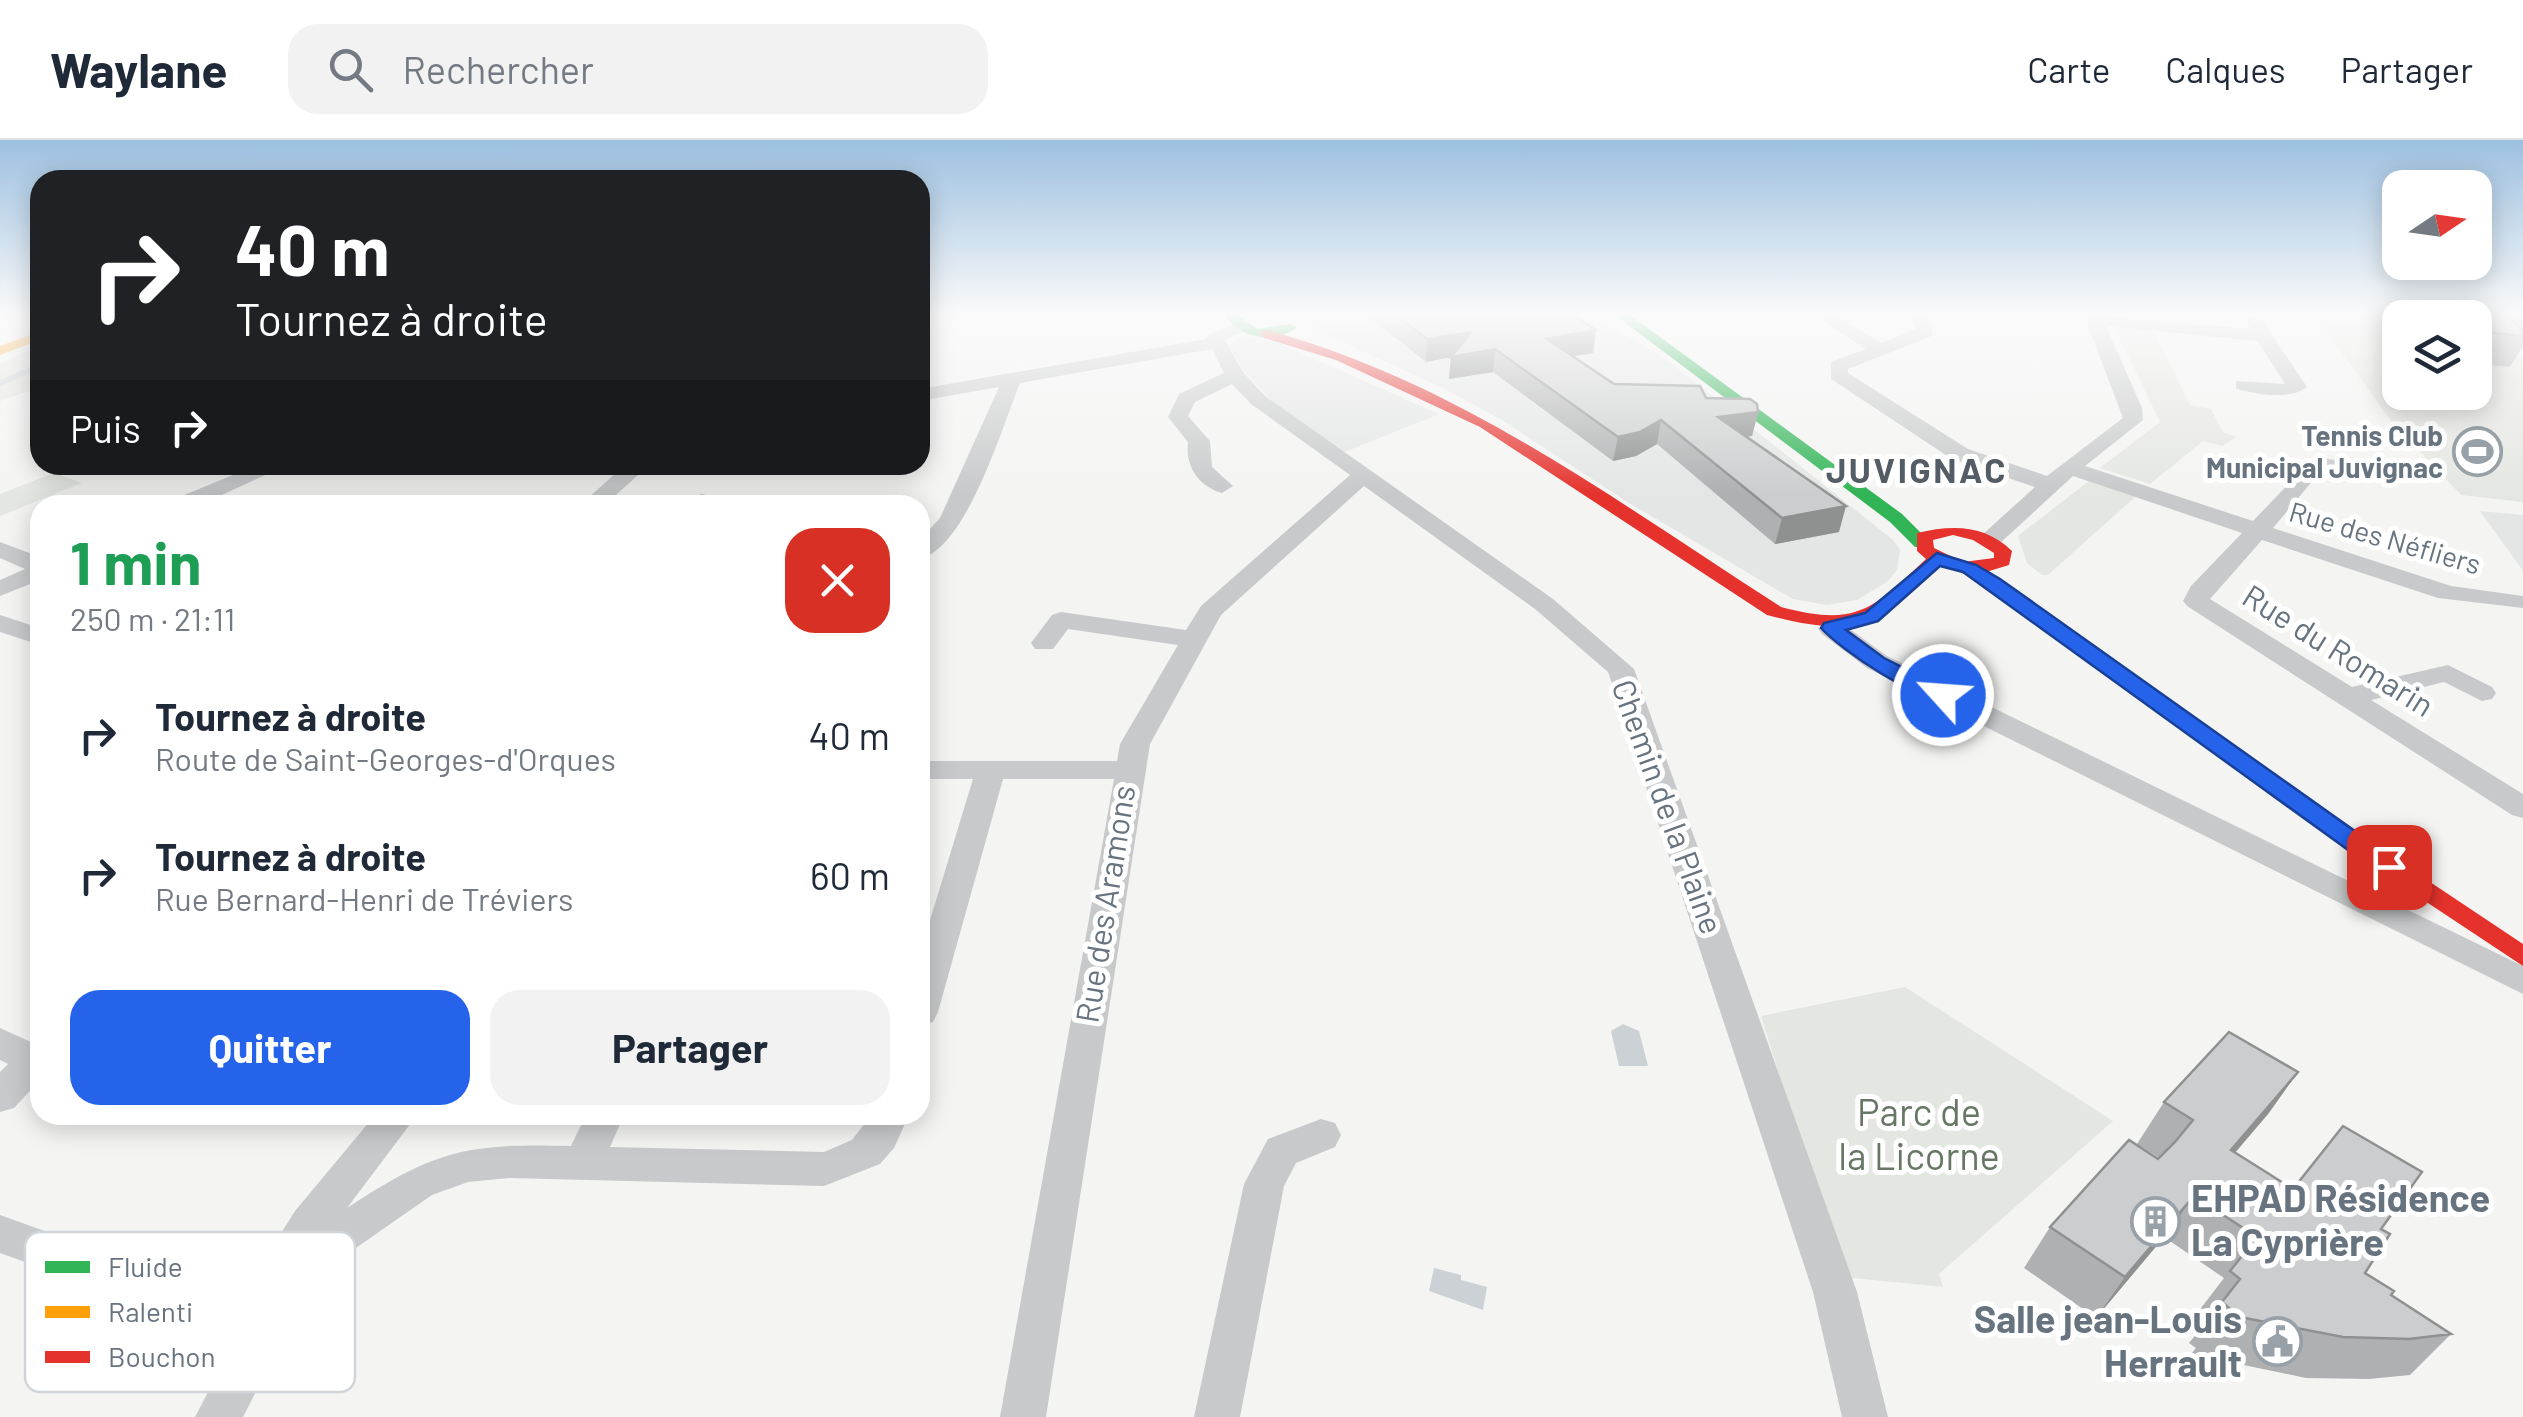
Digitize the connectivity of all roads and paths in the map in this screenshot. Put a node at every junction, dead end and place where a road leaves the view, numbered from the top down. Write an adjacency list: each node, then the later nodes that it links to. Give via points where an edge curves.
1 (1031, 375): 8 (street)
2 (1235, 375): 16 (street, Chemin de la Plaine, via 1282,420); 18 (street, via 1186,398 1178,417 1198,441 1201,472)
3 (1381, 375): 36 (main road, via 1484,424 1774,611)
4 (1706, 375): 9 (main road)
5 (1838, 375): 17 (street, via 1960,454)
6 (2118, 375): 12 (street, via 2132,420)
7 (2290, 375): 10 (street, via 2297,386 2288,390)
8 (1012, 379): 11 (street); 24 (street, via 946,531)
9 (1716, 382): 21 (main road); 26 (main road, via 1896,518)
10 (2244, 385)
11 (930, 392)
12 (2069, 468): 17 (street); 22 (street, Rue des Néfliers)
13 (2372, 472): 22 (street, via 2314,466)
14 (252, 475): 19 (street)
15 (626, 475): 20 (street)
16 (1362, 476): 38 (street, Rue des Aramons, via 1223,596); 67 (street, Chemin de la Plaine, via 1555,612 1620,669 1835,1292)
17 (2050, 485): 23 (street)
18 (1222, 486)
19 (204, 495)
20 (602, 495)
21 (1966, 532): 23 (main road); 26 (main road, via 1923,537)
22 (2256, 532): 34 (street, Rue des Néfliers, via 2447,593); 41 (street, Rue du Romarin, via 2196,601)
23 (1990, 540): 27 (main road, via 2003,551)
24 (930, 544)
25 (0, 549): 28 (street)
26 (1929, 551): 29 (main road); 36 (main road, via 1872,617)
27 (2003, 562): 29 (main road); 31 (main road)
28 (30, 564)
29 (1969, 568): 47 (main road)
30 (30, 574): 32 (street)
31 (2026, 579)
32 (0, 589)
33 (2049, 597): 46 (main road, via 2249,753)
34 (2515, 602)
35 (0, 623): 37 (street)
36 (1831, 628): 49 (street, via 1877,662)
37 (30, 634)
38 (1193, 638): 39 (street, via 1061,620); 44 (street, Rue des Aramons, via 1135,744)
39 (1044, 643)
40 (2482, 692): 41 (street, via 2448,673)
41 (2346, 697): 45 (street, Rue du Romarin)
42 (930, 770): 43 (street)
43 (991, 770): 44 (street); 48 (street)
44 (1128, 770): 65 (street, Rue des Aramons)
45 (2523, 808)
46 (2523, 942)
47 (2523, 957)
48 (930, 978)
49 (2523, 982)
50 (0, 1042): 51 (street)
51 (30, 1055)
52 (30, 1065): 53 (street)
53 (0, 1097)
54 (390, 1125): 59 (street)
55 (600, 1125): 58 (street)
56 (887, 1125): 58 (street, via 869,1151 824,1169)
57 (1321, 1136): 66 (street, via 1282,1151 1264,1184)
58 (582, 1164): 60 (street, via 480,1164 418,1182)
59 (305, 1232)
60 (345, 1232)
61 (0, 1234): 62 (street)
62 (25, 1243)
63 (232, 1392): 64 (street)
64 (218, 1417)
65 (1024, 1417)
66 (1217, 1417)
67 (1865, 1417)

